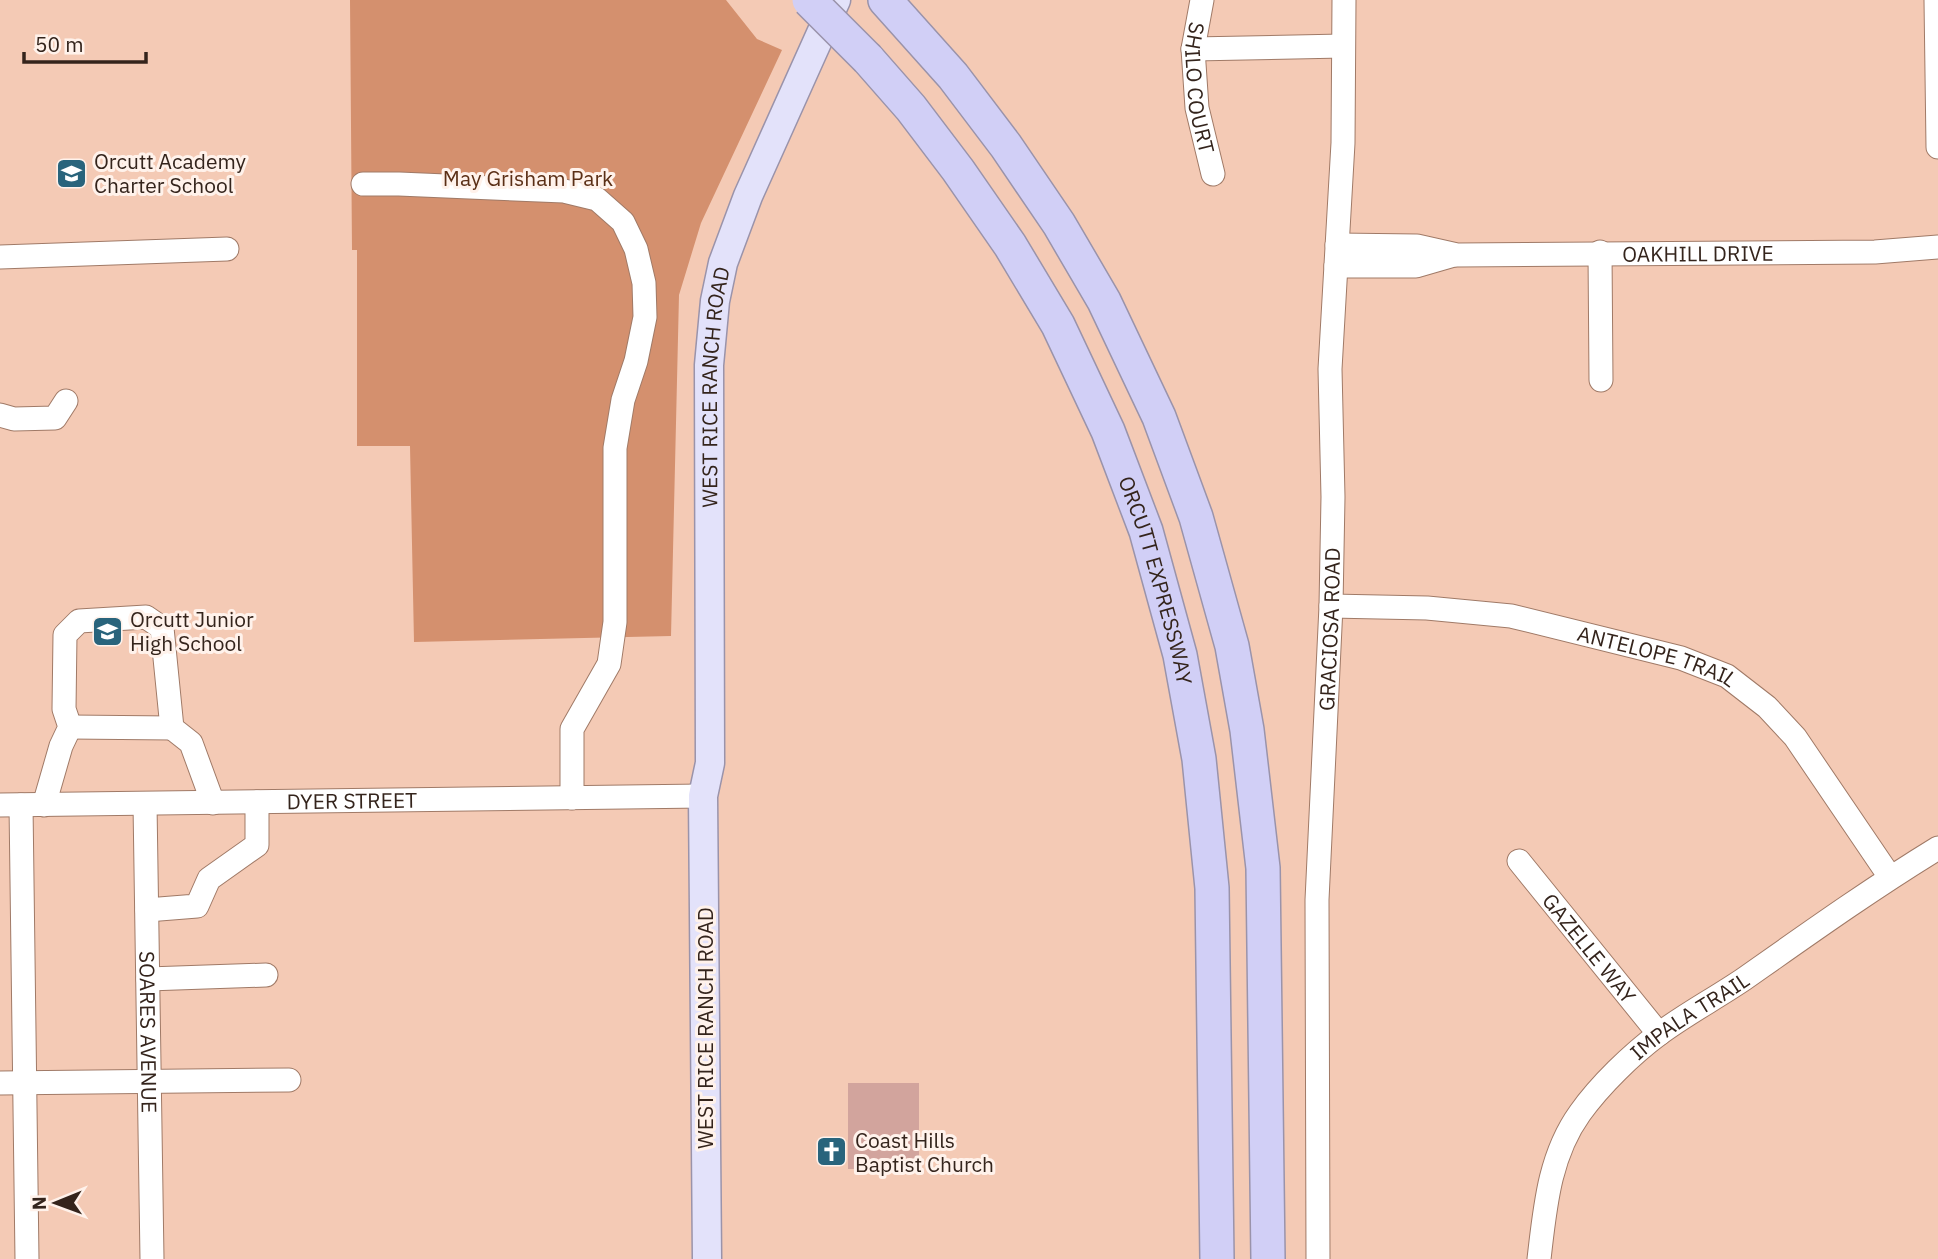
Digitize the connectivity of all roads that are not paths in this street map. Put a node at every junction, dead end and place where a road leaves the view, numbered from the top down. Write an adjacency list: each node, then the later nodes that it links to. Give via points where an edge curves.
1 (810, 0): 44 (highway, ORCUTT EXPRESSWAY, bridge, via 911,108 1010,245 1058,325 1108,431 1146,531 1180,654 1199,759 1211,875)
2 (820, 0): 24 (main road, WEST RICE RANCH ROAD, via 734,195 701,298 695,363 695,639 696,765)
3 (836, 0): 24 (main road, WEST RICE RANCH ROAD, via 748,196 723,263 715,301 709,365 710,763)
4 (1202, 0): 9 (street, SHILO COURT)
5 (1344, 0): 8 (street, GRACIOSA ROAD)
6 (1936, 0): 10 (street)
7 (889, 4): 45 (highway, via 953,76 1065,235 1104,301 1159,417 1196,517 1232,646 1263,868)
8 (1343, 46): 9 (street); 16 (street, GRACIOSA ROAD)
9 (1193, 49): 11 (street, SHILO COURT, via 1197,108)
10 (1938, 147)
11 (1213, 174)
12 (363, 184): 25 (street, via 564,191 597,199 623,222 636,249 645,317 615,448 615,622 609,664 572,729)
13 (1938, 247): 15 (street, OAKHILL DRIVE, via 1875,252)
14 (227, 249): 17 (street)
15 (1600, 252): 16 (street, OAKHILL DRIVE, via 1457,255 1417,246); 18 (street)
16 (1337, 256): 21 (street, GRACIOSA ROAD, via 1330,369)
17 (0, 257)
18 (1601, 380)
19 (66, 401): 20 (street, via 55,418)
20 (0, 415)
21 (1331, 606): 32 (street, ANTELOPE TRAIL, via 1511,616 1681,658 1727,676 1767,707 1795,737); 46 (street, GRACIOSA ROAD, via 1317,900)
22 (70, 727): 23 (street); 23 (street, via 64,709 65,635 79,621 146,617 162,628); 29 (street)
23 (172, 728): 27 (street, via 191,743)
24 (703, 796): 25 (street, DYER STREET); 43 (main road, WEST RICE RANCH ROAD)
25 (572, 798): 26 (street, DYER STREET)
26 (257, 802): 27 (street, DYER STREET); 33 (street, via 257,845 209,879 197,906)
27 (213, 803): 28 (street, DYER STREET)
28 (145, 804): 29 (street, DYER STREET); 33 (street, SOARES AVENUE)
29 (22, 805): 38 (street)
30 (1938, 848): 32 (street, IMPALA TRAIL)
31 (1519, 861): 36 (street, GAZELLE WAY)
32 (1890, 877): 36 (street, IMPALA TRAIL)
33 (147, 910): 35 (street, SOARES AVENUE)
34 (266, 975): 35 (street)
35 (148, 979): 39 (street, SOARES AVENUE)
36 (1658, 1034): 47 (street, IMPALA TRAIL, via 1580,1112 1562,1145 1547,1190)
37 (289, 1080): 39 (street)
38 (25, 1082): 39 (street); 40 (street); 41 (street)
39 (149, 1082): 42 (street, SOARES AVENUE)
40 (0, 1083)
41 (27, 1259)
42 (152, 1259)
43 (707, 1259)
44 (1217, 1259)
45 (1268, 1259)
46 (1318, 1259)
47 (1539, 1259)

